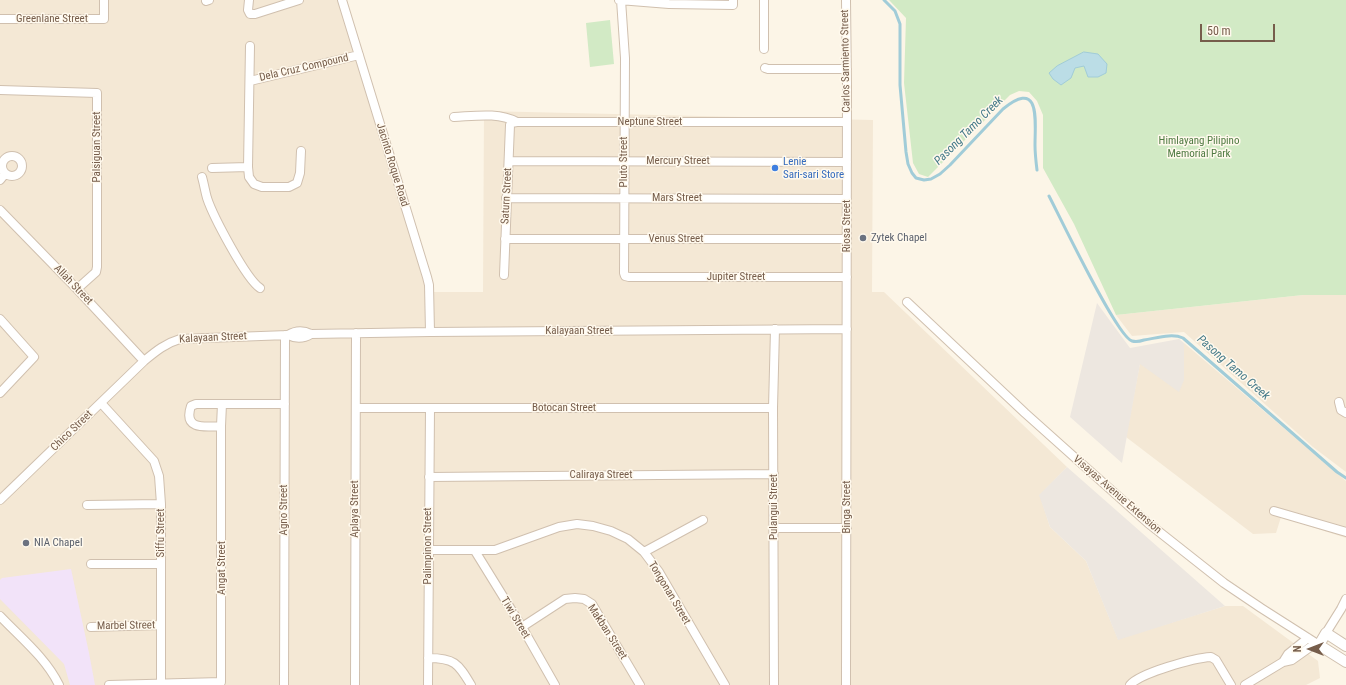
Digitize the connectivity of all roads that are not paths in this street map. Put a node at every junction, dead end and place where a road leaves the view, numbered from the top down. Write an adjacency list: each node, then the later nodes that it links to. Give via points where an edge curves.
1 (104, 0): 10 (street, Greenlane Street, via 104,19)
2 (249, 0): 3 (street, via 250,14)
3 (299, 0)
4 (342, 0): 13 (street, Jacinto Roque Road)
5 (620, 0): 8 (street); 20 (street, Pluto Street, via 625,58)
6 (764, 0): 12 (street)
7 (846, 0): 15 (street, Carlos Sarmiento Street)
8 (669, 2): 9 (street)
9 (733, 2)
10 (0, 19)
11 (250, 46): 16 (street, Dela Cruz Compound)
12 (764, 49)
13 (358, 55): 16 (street, Dela Cruz Compound); 45 (street, Jacinto Roque Road, via 427,277)
14 (764, 68): 15 (street)
15 (847, 69): 21 (street, Carlos Sarmiento Street)
16 (250, 81): 26 (street, Dela Cruz Compound)
17 (0, 90): 40 (street, Palsiguan Street, via 96,93 97,267 96,272)
18 (454, 117): 19 (street, Neptune Street, via 499,116)
19 (517, 122): 20 (street, Neptune Street); 23 (street, Saturn Street, via 510,125)
20 (625, 122): 21 (street, Neptune Street); 24 (street, Pluto Street)
21 (847, 122): 25 (street, Riosa Street)
22 (301, 151): 26 (street, Dela Cruz Compound, via 297,183 288,187 262,187 254,184 249,177)
23 (509, 161): 24 (street, Mercury Street); 29 (street, Saturn Street)
24 (624, 161): 25 (street, Mercury Street); 30 (street, Pluto Street)
25 (847, 162): 31 (street, Riosa Street)
26 (248, 167): 27 (street)
27 (212, 168)
28 (202, 177): 39 (street, via 207,198 216,218 238,259 255,285)
29 (506, 198): 30 (street, Mars Street); 33 (street, Saturn Street)
30 (624, 198): 31 (street, Mars Street); 34 (street, Pluto Street)
31 (847, 199): 35 (street, Riosa Street)
32 (0, 210): 40 (street, Allah Street)
33 (505, 239): 34 (street, Venus Street); 36 (street, Saturn Street)
34 (624, 239): 35 (street, Venus Street); 37 (street, Pluto Street)
35 (847, 239): 38 (street, Riosa Street)
36 (504, 274)
37 (625, 276): 38 (street, Jupiter Street)
38 (847, 277): 44 (street, Riosa Street)
39 (260, 288)
40 (77, 289): 48 (street, Allah Street)
41 (907, 302): 80 (street, Visayas Avenue Extension, via 1025,413 1148,523 1224,583)
42 (0, 319): 49 (street, via 34,357)
43 (776, 329): 44 (street, Kalayaan Street); 45 (street, Kalayaan Street); 56 (street, Pulangui Street)
44 (847, 330): 67 (street, Binga Street)
45 (430, 332): 46 (street, Kalayaan Street)
46 (356, 333): 47 (street, Kalayaan Street, via 311,334 299,331); 54 (street, Aplaya Street)
47 (286, 335): 48 (street, Kalayaan Street, via 180,339 161,347); 53 (street, Agno Street)
48 (144, 361): 51 (street, Chico Street)
49 (0, 393)
50 (1339, 402): 57 (street, via 1341,410)
51 (101, 403): 61 (street, Chico Street); 62 (street, Siffu Street, via 154,461 159,476)
52 (222, 404): 53 (street); 58 (street, Angat Street); 58 (street, via 196,404 191,406 189,414 195,426)
53 (284, 404): 89 (street, Agno Street)
54 (356, 408): 55 (street, Botocan Street); 90 (street, Aplaya Street)
55 (430, 408): 56 (street, Botocan Street); 60 (street, Palimpinon Street)
56 (773, 408): 59 (street, Pulangui Street)
57 (1346, 413)
58 (221, 426): 86 (street, Angat Street, via 222,682)
59 (774, 474): 60 (street, Caliraya Street); 66 (street, Pulangui Street)
60 (429, 477): 69 (street, Palimpinon Street)
61 (1, 498)
62 (161, 504): 63 (street); 73 (street, Siffu Street)
63 (87, 505)
64 (1274, 511): 68 (street)
65 (704, 520): 71 (street)
66 (774, 528): 67 (street); 96 (street, Pulangui Street)
67 (847, 528): 97 (street, Binga Street)
68 (1346, 532)
69 (428, 550): 70 (street, Tongonan Street); 83 (street, Palimpinon Street)
70 (475, 551): 71 (street, Tongonan Street, via 499,549 559,527 576,524 611,531 628,539); 78 (street, Tiwi Street)
71 (644, 552): 95 (street, Tongonan Street, via 659,572)
72 (91, 564): 73 (street)
73 (161, 564): 76 (street, Siffu Street)
74 (1346, 599): 79 (street)
75 (0, 616): 87 (street, via 46,663)
76 (161, 625): 77 (street, Marbel Street); 86 (street, Siffu Street)
77 (91, 627)
78 (522, 627): 93 (street, Tiwi Street); 94 (street, Makban Street, via 565,600 584,599 592,604)
79 (1326, 632): 81 (street); 82 (street)
80 (1308, 638): 81 (street, Visayas Avenue Extension); 84 (street, via 1288,654)
81 (1317, 644): 84 (street, via 1292,660); 85 (street, Visayas Avenue Extension)
82 (1346, 646)
83 (428, 658): 91 (street, Palimpinon Street); 92 (street, via 450,660 459,666)
84 (1283, 662): 100 (street)
85 (1346, 662)
86 (161, 684): 88 (street, Angat Street)
87 (59, 685)
88 (109, 685)
89 (284, 685)
90 (355, 685)
91 (428, 685)
92 (472, 685)
93 (555, 685)
94 (640, 685)
95 (725, 685)
96 (774, 685)
97 (846, 685)
98 (1130, 685): 99 (street, via 1138,678 1179,664 1211,657 1216,660)
99 (1231, 685)
100 (1244, 685)

